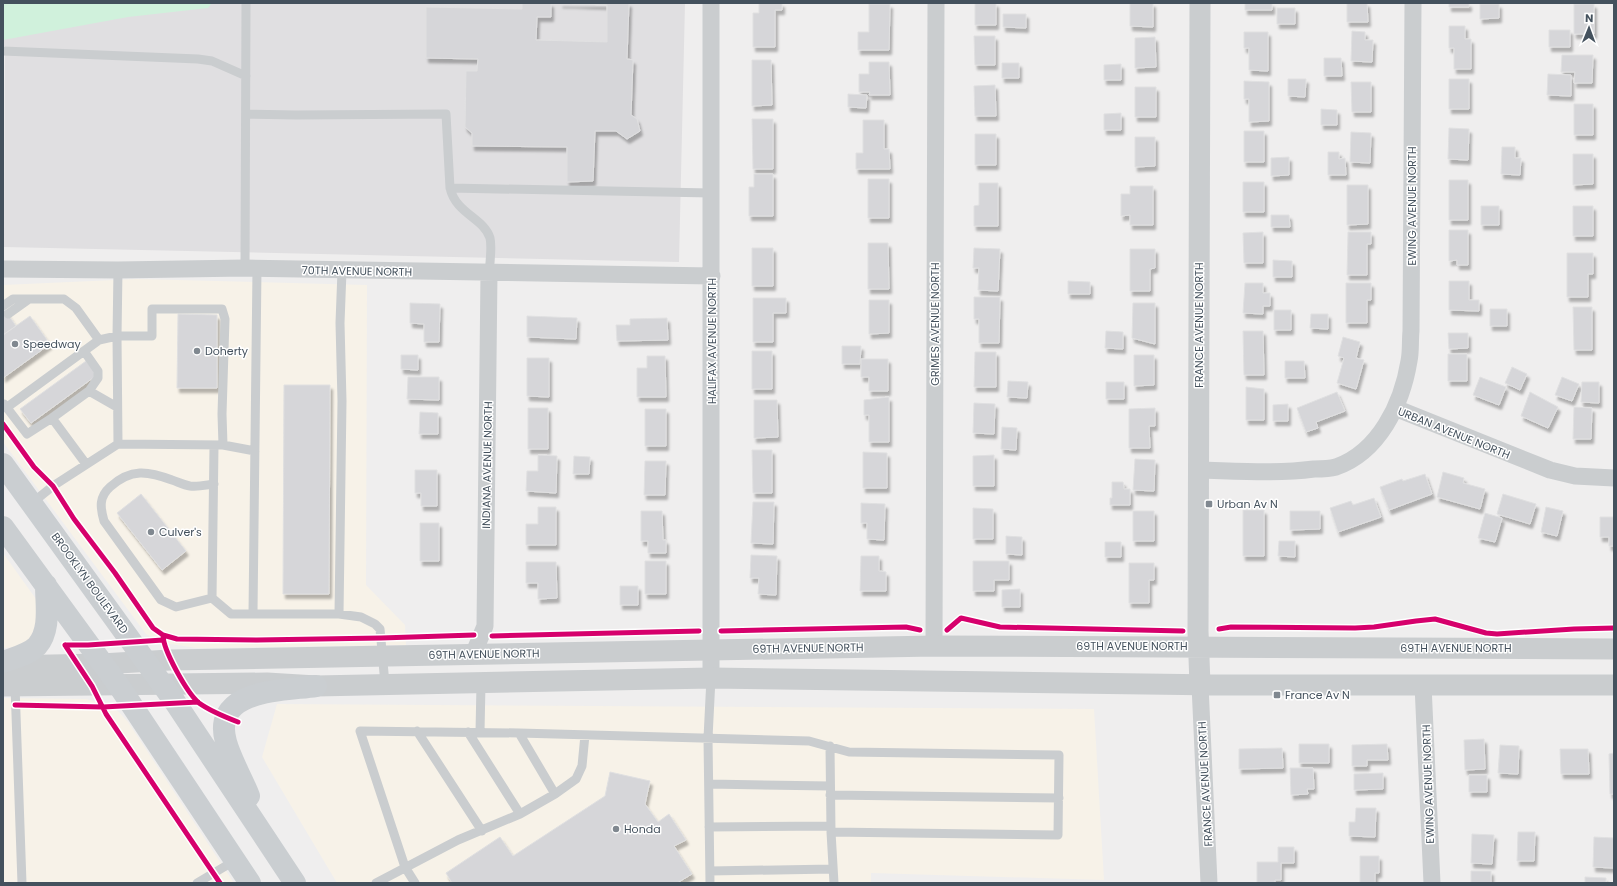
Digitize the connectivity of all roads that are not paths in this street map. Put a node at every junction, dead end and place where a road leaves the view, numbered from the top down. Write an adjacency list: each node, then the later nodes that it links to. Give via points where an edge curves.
1 (246, 3): 7 (lane)
2 (711, 3): 10 (street, HALIFAX AVENUE NORTH)
3 (936, 3): 42 (street, GRIMES AVENUE NORTH)
4 (1200, 3): 33 (street, FRANCE AVENUE NORTH)
5 (1413, 3): 26 (street, EWING AVENUE NORTH, via 1411,331 1409,361)
6 (3, 51): 7 (lane, via 198,59 212,61)
7 (246, 76): 8 (lane)
8 (246, 114): 9 (lane, via 446,114); 12 (lane)
9 (450, 188): 10 (lane); 15 (lane, via 459,207 484,229 490,239)
10 (711, 193): 16 (street, HALIFAX AVENUE NORTH)
11 (3, 269): 13 (street, 70TH AVENUE NORTH)
12 (251, 269): 13 (street, 70TH AVENUE NORTH); 14 (street, 70TH AVENUE NORTH); 30 (lane)
13 (118, 270): 20 (lane)
14 (342, 271): 15 (street, 70TH AVENUE NORTH); 41 (lane)
15 (489, 273): 16 (street, 70TH AVENUE NORTH); 46 (street, INDIANA AVENUE NORTH, via 485,626)
16 (712, 276): 45 (street, HALIFAX AVENUE NORTH)
17 (29, 299): 18 (lane, via 13,299); 19 (lane); 21 (lane, via 64,299 76,308)
18 (3, 306)
19 (8, 314)
20 (117, 336): 21 (lane); 25 (lane); 29 (lane, via 152,336 152,309 222,309 225,319)
21 (99, 340): 22 (lane)
22 (84, 351): 23 (lane, via 98,371 98,378); 24 (lane, via 68,368 29,397)
23 (85, 390): 25 (lane); 27 (lane)
24 (5, 405): 27 (lane, via 27,434)
25 (117, 407): 28 (lane)
26 (1395, 408): 33 (street, URBAN AVENUE NORTH, via 1374,442 1356,457 1335,467 1295,472); 34 (street, URBAN AVENUE NORTH, via 1550,470 1575,476)
27 (47, 418): 32 (lane)
28 (118, 444): 29 (lane); 32 (lane)
29 (219, 446): 30 (lane); 35 (lane)
30 (255, 451): 40 (lane)
31 (3, 464): 36 (main road, BROOKLYN BOULEVARD)
32 (86, 464): 36 (lane)
33 (1198, 470): 43 (street, FRANCE AVENUE NORTH)
34 (1614, 478)
35 (214, 484): 39 (lane); 39 (lane, via 189,486 153,473 136,472 118,479 105,492 100,506 104,520 162,600 176,607)
36 (32, 503): 48 (main road, BROOKLYN BOULEVARD)
37 (3, 528): 38 (main road)
38 (46, 585): 49 (main road, via 47,619 44,634 36,647); 50 (main road)
39 (212, 598): 40 (lane, via 231,614)
40 (253, 613): 41 (lane)
41 (339, 614): 47 (lane, via 361,617 375,624 380,629)
42 (934, 646): 43 (street, 69TH AVENUE NORTH); 45 (street, 69TH AVENUE NORTH)
43 (1199, 647): 44 (street, 69TH AVENUE NORTH); 56 (street, FRANCE AVENUE NORTH)
44 (1614, 649)
45 (712, 650): 46 (street, 69TH AVENUE NORTH); 52 (street, HALIFAX AVENUE NORTH)
46 (474, 654): 47 (street, 69TH AVENUE NORTH)
47 (383, 656): 48 (street, 69TH AVENUE NORTH); 54 (lane)
48 (144, 661): 50 (street, 69TH AVENUE NORTH); 53 (main road, BROOKLYN BOULEVARD)
49 (3, 662)
50 (102, 664): 51 (street, 69TH AVENUE NORTH); 60 (main road)
51 (3, 666)
52 (711, 678): 55 (street); 56 (street); 67 (lane)
53 (160, 684): 60 (street); 61 (street, via 267,683); 77 (main road, BROOKLYN BOULEVARD, via 175,702)
54 (385, 684): 55 (street); 61 (street)
55 (481, 684): 64 (lane)
56 (1200, 685): 57 (street); 90 (street, FRANCE AVENUE NORTH)
57 (1423, 685): 58 (street); 91 (street, EWING AVENUE NORTH)
58 (1614, 685)
59 (9, 686): 60 (street); 82 (lane)
60 (118, 686): 78 (main road)
61 (316, 686): 77 (main road, via 246,697 228,712 224,722 226,743)
62 (417, 732): 63 (lane); 76 (lane); 79 (lane, via 360,731)
63 (468, 732): 64 (lane); 73 (lane)
64 (480, 732): 65 (lane)
65 (519, 733): 66 (lane); 71 (lane)
66 (585, 735): 67 (lane); 71 (lane, via 582,766 576,779)
67 (708, 738): 68 (lane, via 809,741); 69 (lane)
68 (830, 746): 70 (lane); 72 (lane, via 849,752 1059,755)
69 (709, 784): 70 (lane); 74 (lane)
70 (830, 791): 72 (lane); 75 (lane)
71 (555, 794): 73 (lane)
72 (1059, 798): 75 (lane, via 1058,835)
73 (520, 814): 76 (lane)
74 (709, 827): 75 (lane); 81 (lane)
75 (831, 829): 80 (lane)
76 (482, 831): 79 (lane, via 458,840)
77 (273, 850): 85 (main road, BROOKLYN BOULEVARD)
78 (234, 860): 83 (lane); 84 (main road)
79 (405, 867): 86 (lane); 87 (lane)
80 (833, 869): 81 (lane); 89 (lane)
81 (710, 871): 88 (lane)
82 (22, 883)
83 (197, 883)
84 (250, 883)
85 (295, 883)
86 (376, 883)
87 (415, 883)
88 (710, 883)
89 (834, 883)
90 (1209, 883)
91 (1432, 883)

